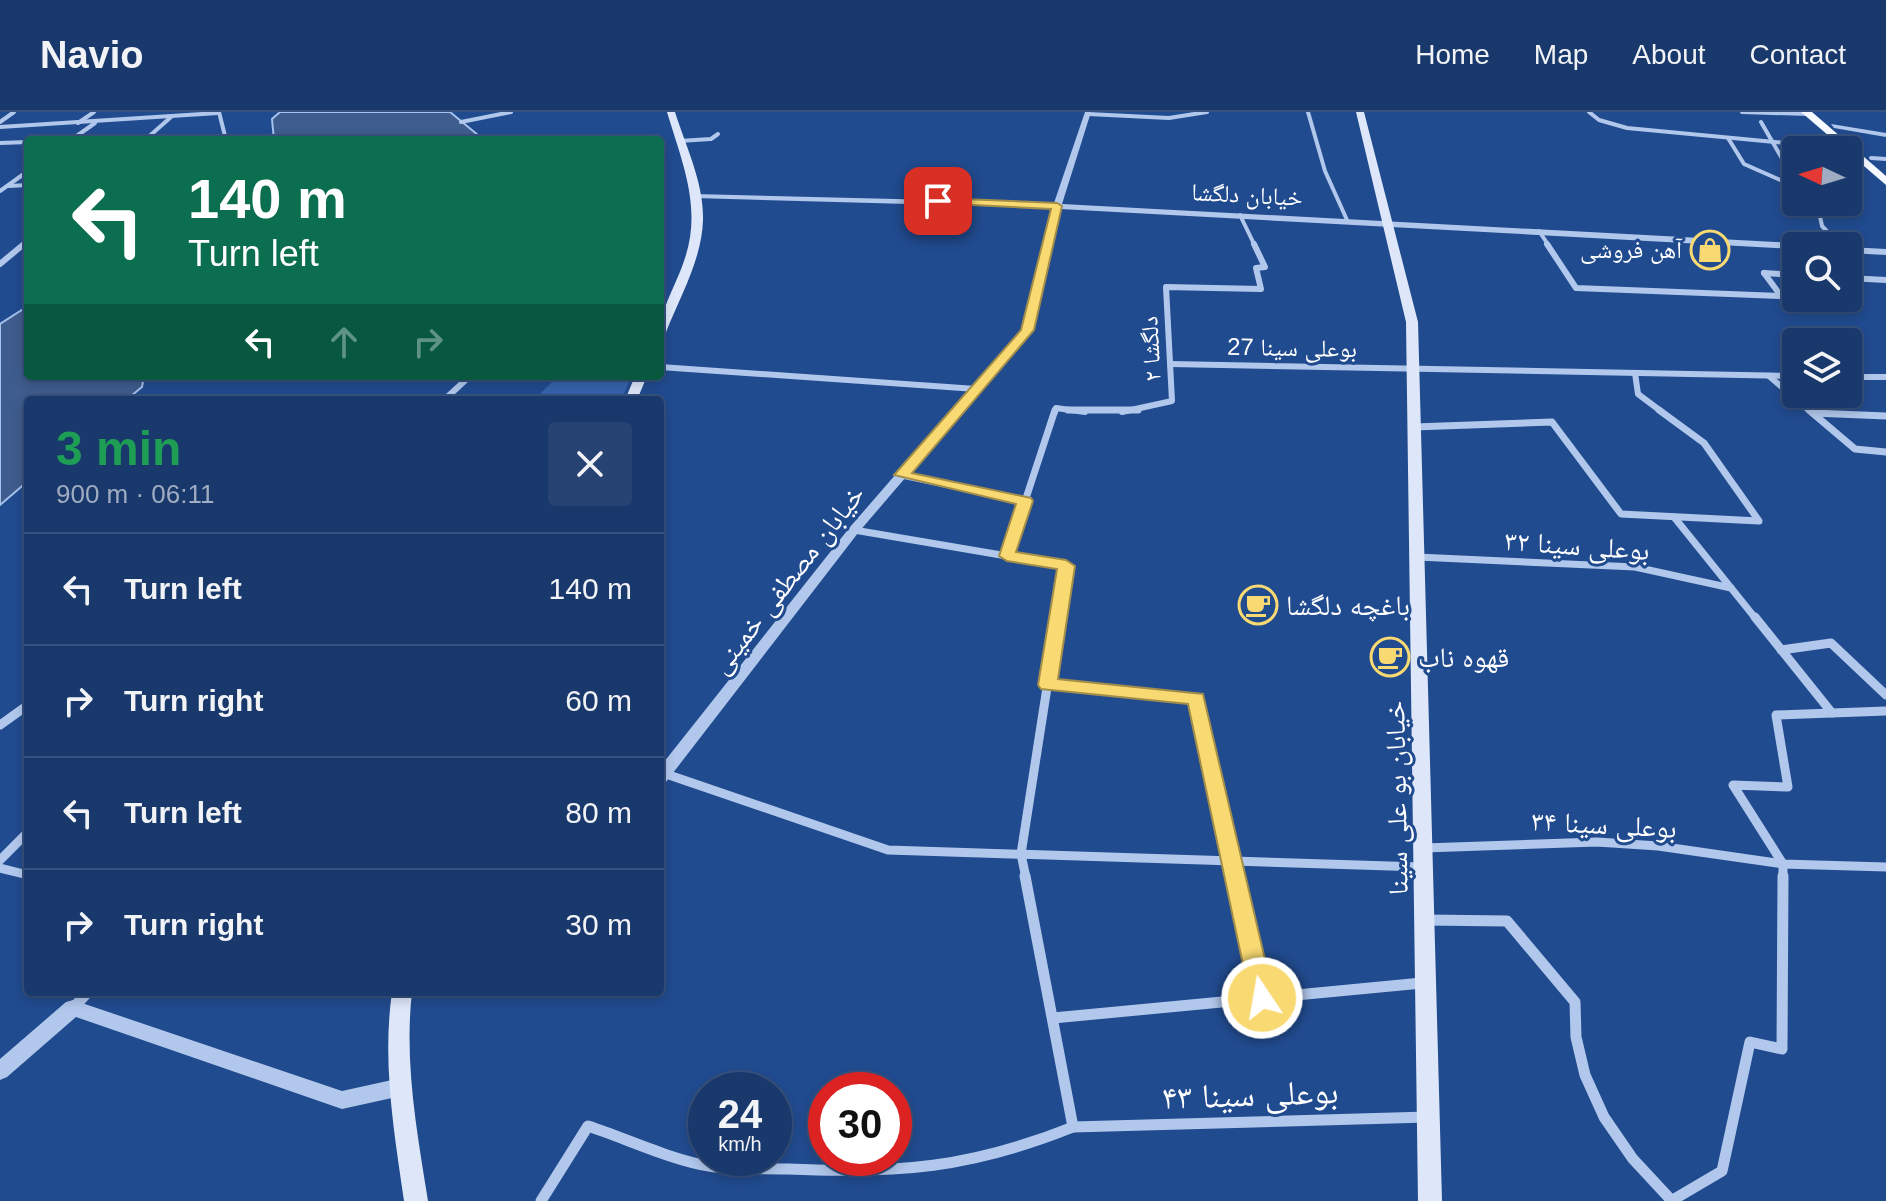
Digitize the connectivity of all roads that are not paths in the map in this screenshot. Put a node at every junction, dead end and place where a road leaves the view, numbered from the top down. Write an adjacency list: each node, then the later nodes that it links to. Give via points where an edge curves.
1 (14, 112): 20 (street)
2 (94, 112): 21 (street)
3 (135, 112): 16 (street)
4 (218, 112): 15 (street); 27 (street)
5 (511, 112): 17 (street)
6 (671, 112): 30 (main road)
7 (1207, 112): 14 (street, via 1169,118)
8 (1308, 112): 49 (street, via 1325,171)
9 (1360, 112): 50 (main road, خیابان بو علی سینا)
10 (1589, 112): 29 (street, via 1627,128)
11 (1742, 112): 13 (street)
12 (1088, 113): 14 (street); 47 (street, خیابان مصطفی خمینی)
13 (1811, 113): 22 (main road); 28 (main road)
14 (1136, 114)
15 (172, 117): 16 (street); 26 (street)
16 (125, 121): 19 (street)
17 (461, 122)
18 (1761, 122): 32 (street)
19 (95, 123): 21 (street); 25 (street)
20 (0, 124): 21 (street)
21 (78, 124)
22 (1834, 126): 24 (street); 35 (main road)
23 (718, 134): 30 (street)
24 (1886, 135)
25 (76, 136)
26 (150, 136)
27 (225, 136)
28 (1835, 136)
29 (1728, 138): 32 (street); 41 (street, via 1744,164)
30 (679, 141): 46 (main road)
31 (24, 142): 33 (street)
32 (1771, 142): 34 (street); 36 (street)
33 (0, 143)
34 (1782, 143)
35 (1871, 158): 37 (street); 39 (main road)
36 (1782, 159)
37 (1886, 159)
38 (1862, 161): 42 (main road)
39 (1886, 171)
40 (24, 174): 44 (street)
41 (1782, 181)
42 (1886, 182)
43 (24, 185): 44 (street)
44 (6, 187): 45 (street)
45 (0, 191)
46 (695, 196): 47 (street, خیابان دلگشا); 60 (main road, via 697,231)
47 (1057, 206): 48 (street, خیابان دلگشا); 70 (street, خیابان مصطفی خمینی, via 1027,330)
48 (1240, 215): 49 (street, خیابان دلگشا); 61 (street, دلگشا ۲, via 1265,267 1256,268 1261,289 1166,287)
49 (1347, 220): 50 (street, خیابان دلگشا)
50 (1388, 222): 51 (street, خیابان دلگشا); 63 (main road, خیابان بو علی سینا, via 1412,322)
51 (1539, 231): 53 (street, خیابان دلگشا); 57 (street, via 1576,288 1781,296 1764,273)
52 (24, 243): 56 (street)
53 (1782, 245)
54 (1862, 251): 55 (street)
55 (1886, 252)
56 (0, 264)
57 (1782, 274)
58 (1862, 279): 59 (street)
59 (1886, 280)
60 (664, 323)
61 (1170, 364): 63 (street, بوعلی سینا 27); 77 (street, دلگشا ۲, via 1172,401 1109,413 1056,408)
62 (664, 367): 70 (street)
63 (1413, 368): 64 (street, بوعلی سینا 27); 74 (main road, خیابان بو علی سینا)
64 (1635, 373): 65 (street, بوعلی سینا 27); 78 (street, via 1638,394 1704,443 1759,521)
65 (1769, 375): 66 (street, بوعلی سینا 27); 72 (street)
66 (1782, 375)
67 (1862, 377): 68 (street)
68 (1886, 377)
69 (466, 380): 71 (street)
70 (976, 389): 76 (street, خیابان مصطفی خمینی)
71 (448, 396)
72 (1813, 413): 73 (street); 75 (street, via 1855,449)
73 (1886, 416)
74 (1414, 427): 78 (street, via 1552,422 1621,514); 81 (main road, خیابان بو علی سینا)
75 (1886, 452)
76 (902, 475): 77 (street); 79 (street, خیابان مصطفی خمینی)
77 (1025, 501): 80 (street)
78 (1674, 517): 82 (street)
79 (854, 530): 80 (street); 90 (street, خیابان مصطفی خمینی)
80 (1007, 556): 84 (street, via 1066,566)
81 (1417, 557): 82 (street, بوعلی سینا ۳۲, via 1635,567); 93 (main road, خیابان بو علی سینا)
82 (1731, 588): 83 (street)
83 (1781, 650): 85 (street, via 1831,643); 88 (street)
84 (1048, 685): 94 (street); 96 (street, via 1196,698)
85 (1886, 695)
86 (24, 708): 89 (street)
87 (1886, 711): 88 (street)
88 (1832, 713): 97 (street, via 1776,715 1788,787 1733,785)
89 (0, 725)
90 (664, 775)
91 (664, 776): 94 (street, via 888,850)
92 (24, 836): 95 (street)
93 (1423, 849): 97 (street, بوعلی سینا ۳۴, via 1597,842); 100 (main road, خیابان بو علی سینا)
94 (1021, 854): 96 (street); 108 (street)
95 (0, 860)
96 (1232, 860): 100 (street); 106 (street)
97 (1783, 864): 98 (street, بوعلی سینا ۳۴); 116 (street, via 1782,1049 1750,1042 1722,1171)
98 (1886, 867)
99 (0, 868): 101 (street)
100 (1423, 868): 102 (main road, خیابان بو علی سینا)
101 (24, 874)
102 (1424, 920): 103 (main road, خیابان بو علی سینا); 116 (street, via 1507,921 1575,1002 1585,1075 1604,1117)
103 (1426, 983): 106 (street); 111 (main road, خیابان بو علی سینا)
104 (84, 996): 107 (street)
105 (401, 996): 110 (main road)
106 (1262, 998): 108 (street)
107 (73, 1008): 109 (street); 110 (street, via 342,1100)
108 (1053, 1018): 112 (street)
109 (0, 1071)
110 (401, 1087): 113 (main road)
111 (1428, 1117): 112 (street, بوعلی سینا ۴۳); 115 (main road, خیابان بو علی سینا)
112 (1073, 1127): 114 (street, via 970,1161 858,1172 708,1166 588,1126)
113 (416, 1201)
114 (541, 1201)
115 (1430, 1201)
116 (1672, 1201)

